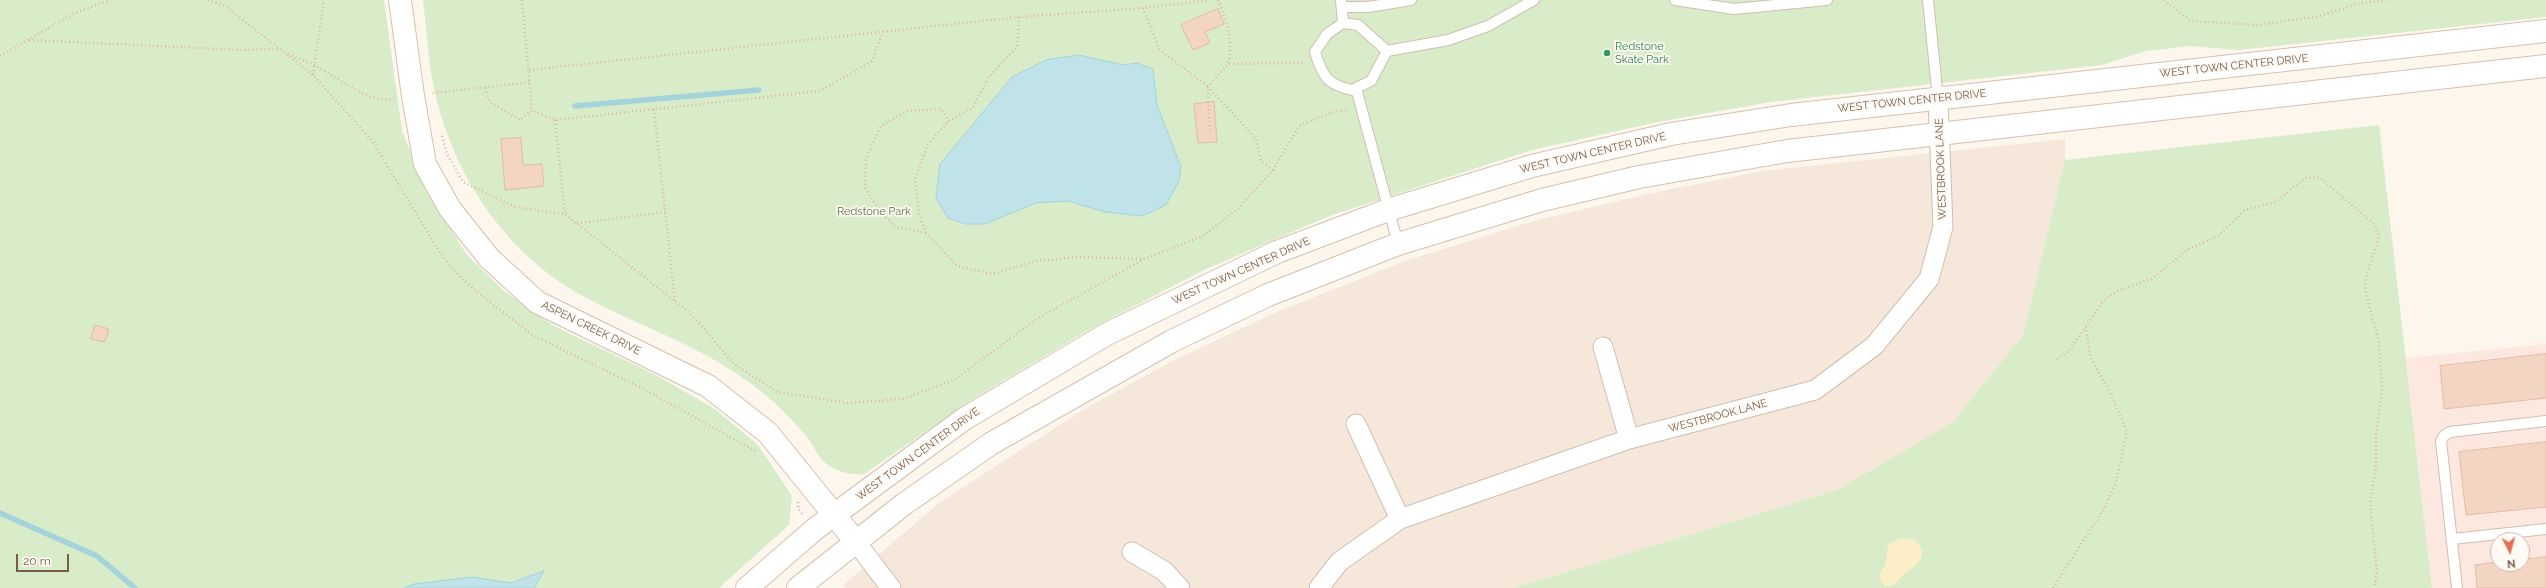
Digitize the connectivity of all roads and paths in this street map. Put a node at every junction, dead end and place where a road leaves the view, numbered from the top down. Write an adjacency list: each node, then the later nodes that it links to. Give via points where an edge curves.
1 (109, 0): 20 (path, via 73,14)
2 (324, 0): 28 (path)
3 (400, 0): 58 (street, ASPEN CREEK DRIVE, via 425,164 450,209 489,258 537,302 708,386 768,433)
4 (522, 0): 27 (path)
5 (1210, 0): 15 (path)
6 (1218, 0): 25 (path, via 1228,26 1232,51)
7 (1411, 0): 14 (lane, via 1368,7)
8 (1534, 0): 22 (lane, via 1488,26 1454,38)
9 (1675, 0): 10 (lane, via 1734,9)
10 (1827, 0)
11 (1928, 0): 33 (lane)
12 (2164, 0): 13 (path, via 2191,21 2258,25 2320,16 2360,3)
13 (2388, 0)
14 (1341, 4): 17 (lane)
15 (1143, 8): 16 (path); 29 (path, via 1159,49)
16 (1019, 17): 19 (path); 39 (path, via 1017,47 988,78 973,107)
17 (1343, 23): 22 (lane, via 1358,25); 31 (lane, via 1327,34 1315,52 1320,71 1336,88)
18 (2546, 31): 33 (street, WEST TOWN CENTER DRIVE)
19 (883, 32): 27 (path); 37 (path, via 872,61 820,91)
20 (29, 40): 21 (path, via 243,50); 23 (path)
21 (279, 49)
22 (1387, 51): 31 (lane, via 1371,81 1356,88)
23 (0, 56)
24 (1302, 63): 25 (path)
25 (1228, 64): 29 (path)
26 (2546, 66): 42 (street)
27 (529, 70): 36 (path)
28 (313, 75)
29 (1208, 87): 41 (path); 43 (path, via 1256,139 1261,160)
30 (485, 88): 36 (path, via 490,102 520,120)
31 (1357, 91): 35 (lane)
32 (430, 93): 34 (path)
33 (1938, 99): 42 (street, WESTBROOK LANE); 44 (street, WEST TOWN CENTER DRIVE, via 1791,115 1671,134 1532,166)
34 (432, 101)
35 (1362, 109): 43 (path, via 1332,112 1299,126); 44 (lane)
36 (532, 110): 38 (path)
37 (654, 110): 38 (path); 45 (path)
38 (555, 120): 46 (path)
39 (949, 121): 48 (path, via 928,144 915,180 919,213); 48 (path, via 941,109 907,111 881,126 866,158 865,188 882,214 896,227)
40 (441, 131): 46 (path, via 447,154 463,182 515,207)
41 (1210, 133)
42 (1940, 135): 49 (street, via 1787,151 1639,177 1542,200); 57 (street, WESTBROOK LANE, via 1943,227 1929,279 1874,346 1815,390)
43 (1273, 170): 50 (path, via 1239,208 1203,236)
44 (1388, 210): 49 (lane); 58 (street, WEST TOWN CENTER DRIVE, via 1277,252 1107,334 964,419)
45 (665, 212): 47 (path); 51 (path)
46 (565, 214): 47 (path)
47 (576, 223): 51 (path)
48 (926, 233): 50 (path, via 957,266 992,274 1036,261 1079,257)
49 (1398, 244): 62 (street, via 1268,295 1172,340 992,443 904,504)
50 (1144, 259): 51 (path, via 1035,320 954,380 903,399 848,403 777,392 734,364 692,315)
51 (675, 302)
52 (2086, 327): 54 (path, via 2069,351); 69 (path, via 2090,356 2112,396 2127,432 2116,482 2105,507); 70 (path, via 2111,295 2152,279 2187,250 2218,236 2240,214 2274,202 2305,178 2316,176 2323,180 2374,224 2379,237 2366,277 2365,290 2379,342 2382,391 2370,503 2377,572)
53 (1603, 347): 57 (street)
54 (2057, 359)
55 (2546, 421): 61 (lane, via 2450,432 2444,436 2441,449)
56 (1356, 424): 59 (street)
57 (1629, 439): 59 (street, WESTBROOK LANE)
58 (835, 514): 62 (street, ASPEN CREEK DRIVE); 64 (street, WEST TOWN CENTER DRIVE)
59 (1400, 519): 68 (street, WESTBROOK LANE, via 1340,562)
60 (2546, 529): 61 (lane)
61 (2452, 539): 71 (lane)
62 (856, 542): 65 (street); 66 (street, ASPEN CREEK DRIVE)
63 (1132, 552): 67 (street, via 1164,571)
64 (747, 588)
65 (798, 588)
66 (891, 588)
67 (1180, 588)
68 (1319, 588)
69 (2053, 588)
70 (2374, 588)
71 (2457, 588)

